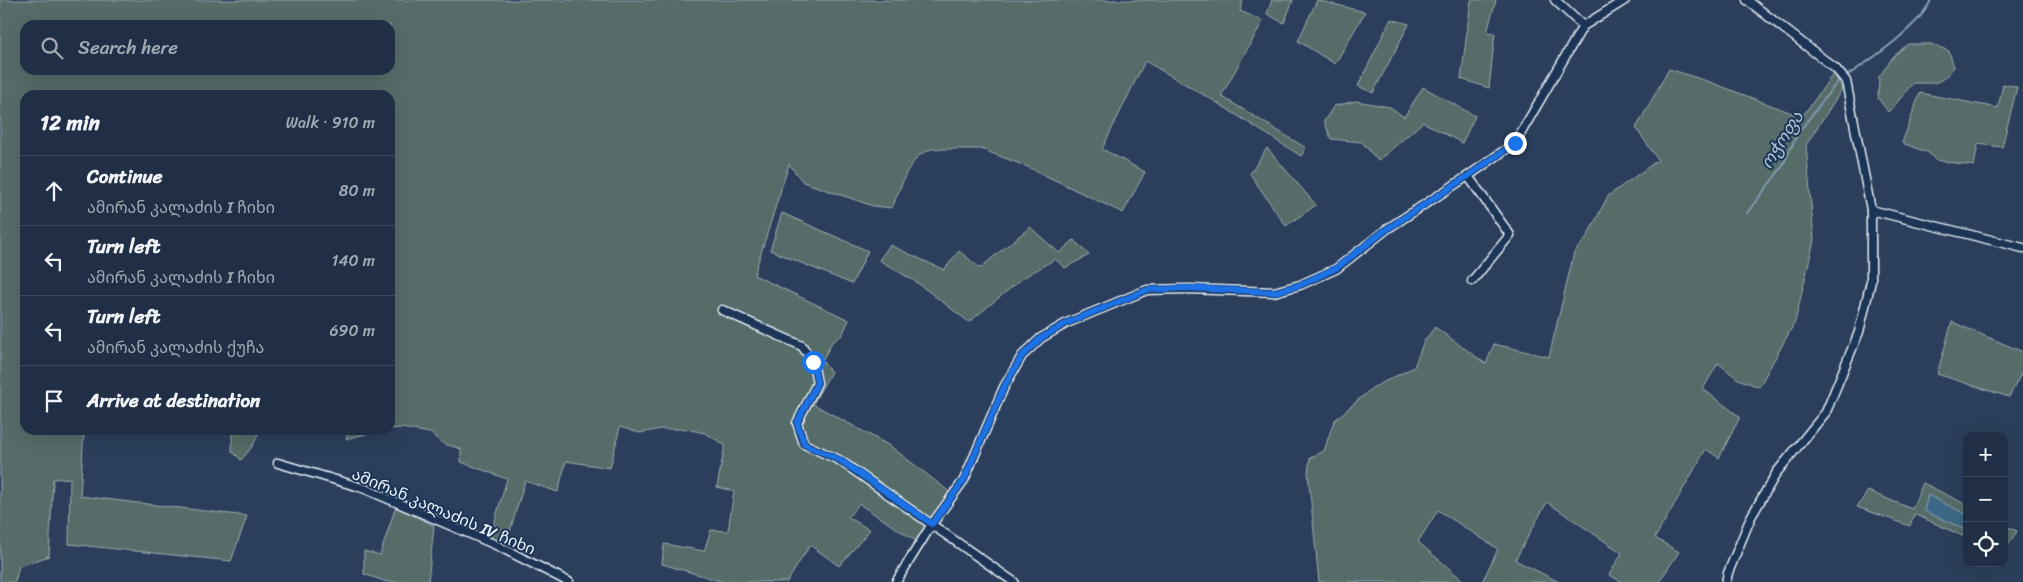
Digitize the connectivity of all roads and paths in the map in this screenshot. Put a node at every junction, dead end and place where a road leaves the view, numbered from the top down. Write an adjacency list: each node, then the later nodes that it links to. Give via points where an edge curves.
1 (1555, 0): 4 (street)
2 (1625, 0): 4 (street)
3 (1747, 0): 6 (street, via 1836,69 1846,81)
4 (1583, 26): 5 (street, via 1515,143)
5 (1468, 176): 8 (street, via 1510,235); 11 (street, via 1387,229 1336,268 1300,285 1274,292 1187,288 1147,290 1067,323 1041,338 1022,356 1004,387 964,480)
6 (1871, 210): 7 (street); 15 (street, via 1871,281 1859,332 1826,412 1777,472 1751,517)
7 (2023, 248)
8 (1472, 281)
9 (722, 310): 11 (street, via 802,346 813,362 817,383 797,423 804,444 840,460)
10 (278, 464): 12 (street, ამირან კალაძის IV ჩიხი, via 363,488 496,545)
11 (932, 524): 13 (street); 14 (street)
12 (569, 582)
13 (896, 582)
14 (1014, 582)
15 (1726, 582)

